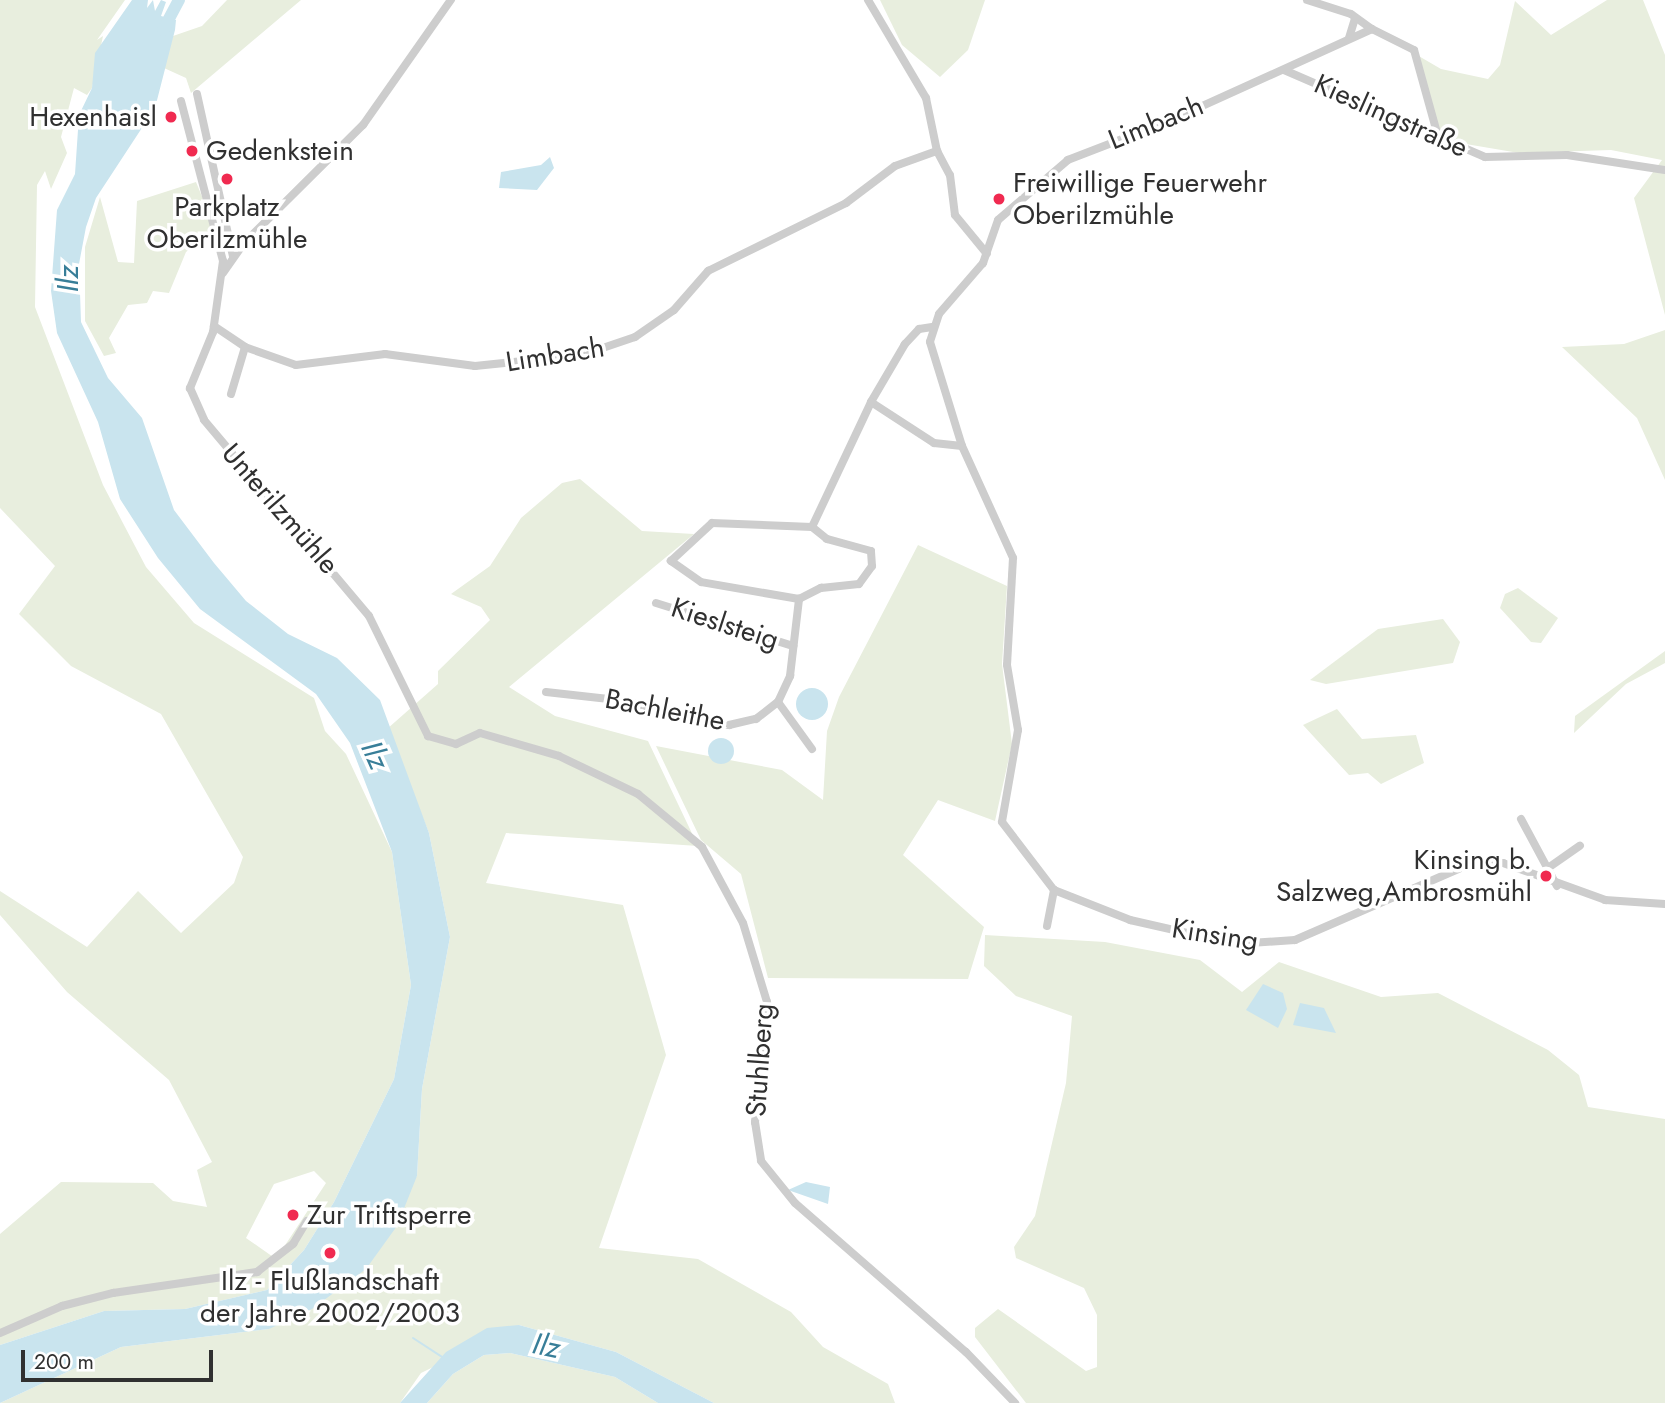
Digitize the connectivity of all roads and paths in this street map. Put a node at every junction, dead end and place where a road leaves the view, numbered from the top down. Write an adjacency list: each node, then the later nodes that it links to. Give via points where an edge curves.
1 (451, 0): 14 (street, via 416,56 337,153)
2 (868, 0): 11 (street, via 926,98)
3 (1307, 0): 4 (street)
4 (1355, 18): 5 (street); 6 (street)
5 (1372, 29): 6 (street, Limbach); 10 (street, via 1414,50)
6 (1349, 38): 7 (street, Limbach)
7 (1284, 70): 10 (street, Kieslingstraße); 13 (street, Limbach, via 1068,160 1008,208)
8 (197, 94): 14 (street)
9 (181, 101): 15 (street, via 188,148 217,226)
10 (1439, 140): 12 (street, Kieslingstraße, via 1485,156 1589,156)
11 (937, 151): 13 (street, via 950,175 955,215); 18 (street, Limbach, via 895,166 846,203 708,271 657,324 592,352 475,366 385,354 296,365)
12 (1665, 170)
13 (987, 254): 17 (street, Limbach)
14 (233, 256): 15 (street)
15 (223, 273): 16 (street, Unterilzmühle)
16 (214, 326): 18 (street, Limbach); 28 (street, Unterilzmühle, via 191,379 192,399 230,456 310,539 369,615)
17 (932, 327): 20 (street, Limbach, via 919,329 905,344); 21 (street, via 932,354)
18 (245, 346): 19 (street)
19 (231, 394)
20 (872, 402): 21 (street, via 934,443); 22 (street, Limbach)
21 (962, 446): 34 (street, Kinsing, via 1014,566 1007,665 1018,730 1002,822)
22 (813, 527): 23 (street, via 827,539 871,551 872,566 863,581); 23 (street, Kieslsteig, via 712,523 671,561 701,582)
23 (799, 599): 25 (street)
24 (656, 603): 25 (street, Kieslsteig)
25 (793, 646): 27 (street)
26 (546, 692): 27 (street, Bachleithe, via 618,700 729,725 763,716)
27 (778, 702): 29 (street)
28 (428, 736): 39 (street, Stuhlberg, via 456,744 480,733 559,756 638,794 702,847 743,922 767,1002 755,1122 761,1161 795,1203 966,1352)
29 (812, 749)
30 (1521, 819): 32 (street)
31 (1580, 846): 32 (street)
32 (1548, 868): 33 (street)
33 (1557, 886): 34 (street, Kinsing, via 1503,863 1474,862 1324,929 1267,945 1130,920); 35 (street, Kinsing, via 1647,905)
34 (1054, 890): 36 (street)
35 (1665, 904)
36 (1047, 926)
37 (307, 1221): 38 (street, via 273,1265 257,1272 62,1306)
38 (0, 1333)
39 (1014, 1403)

